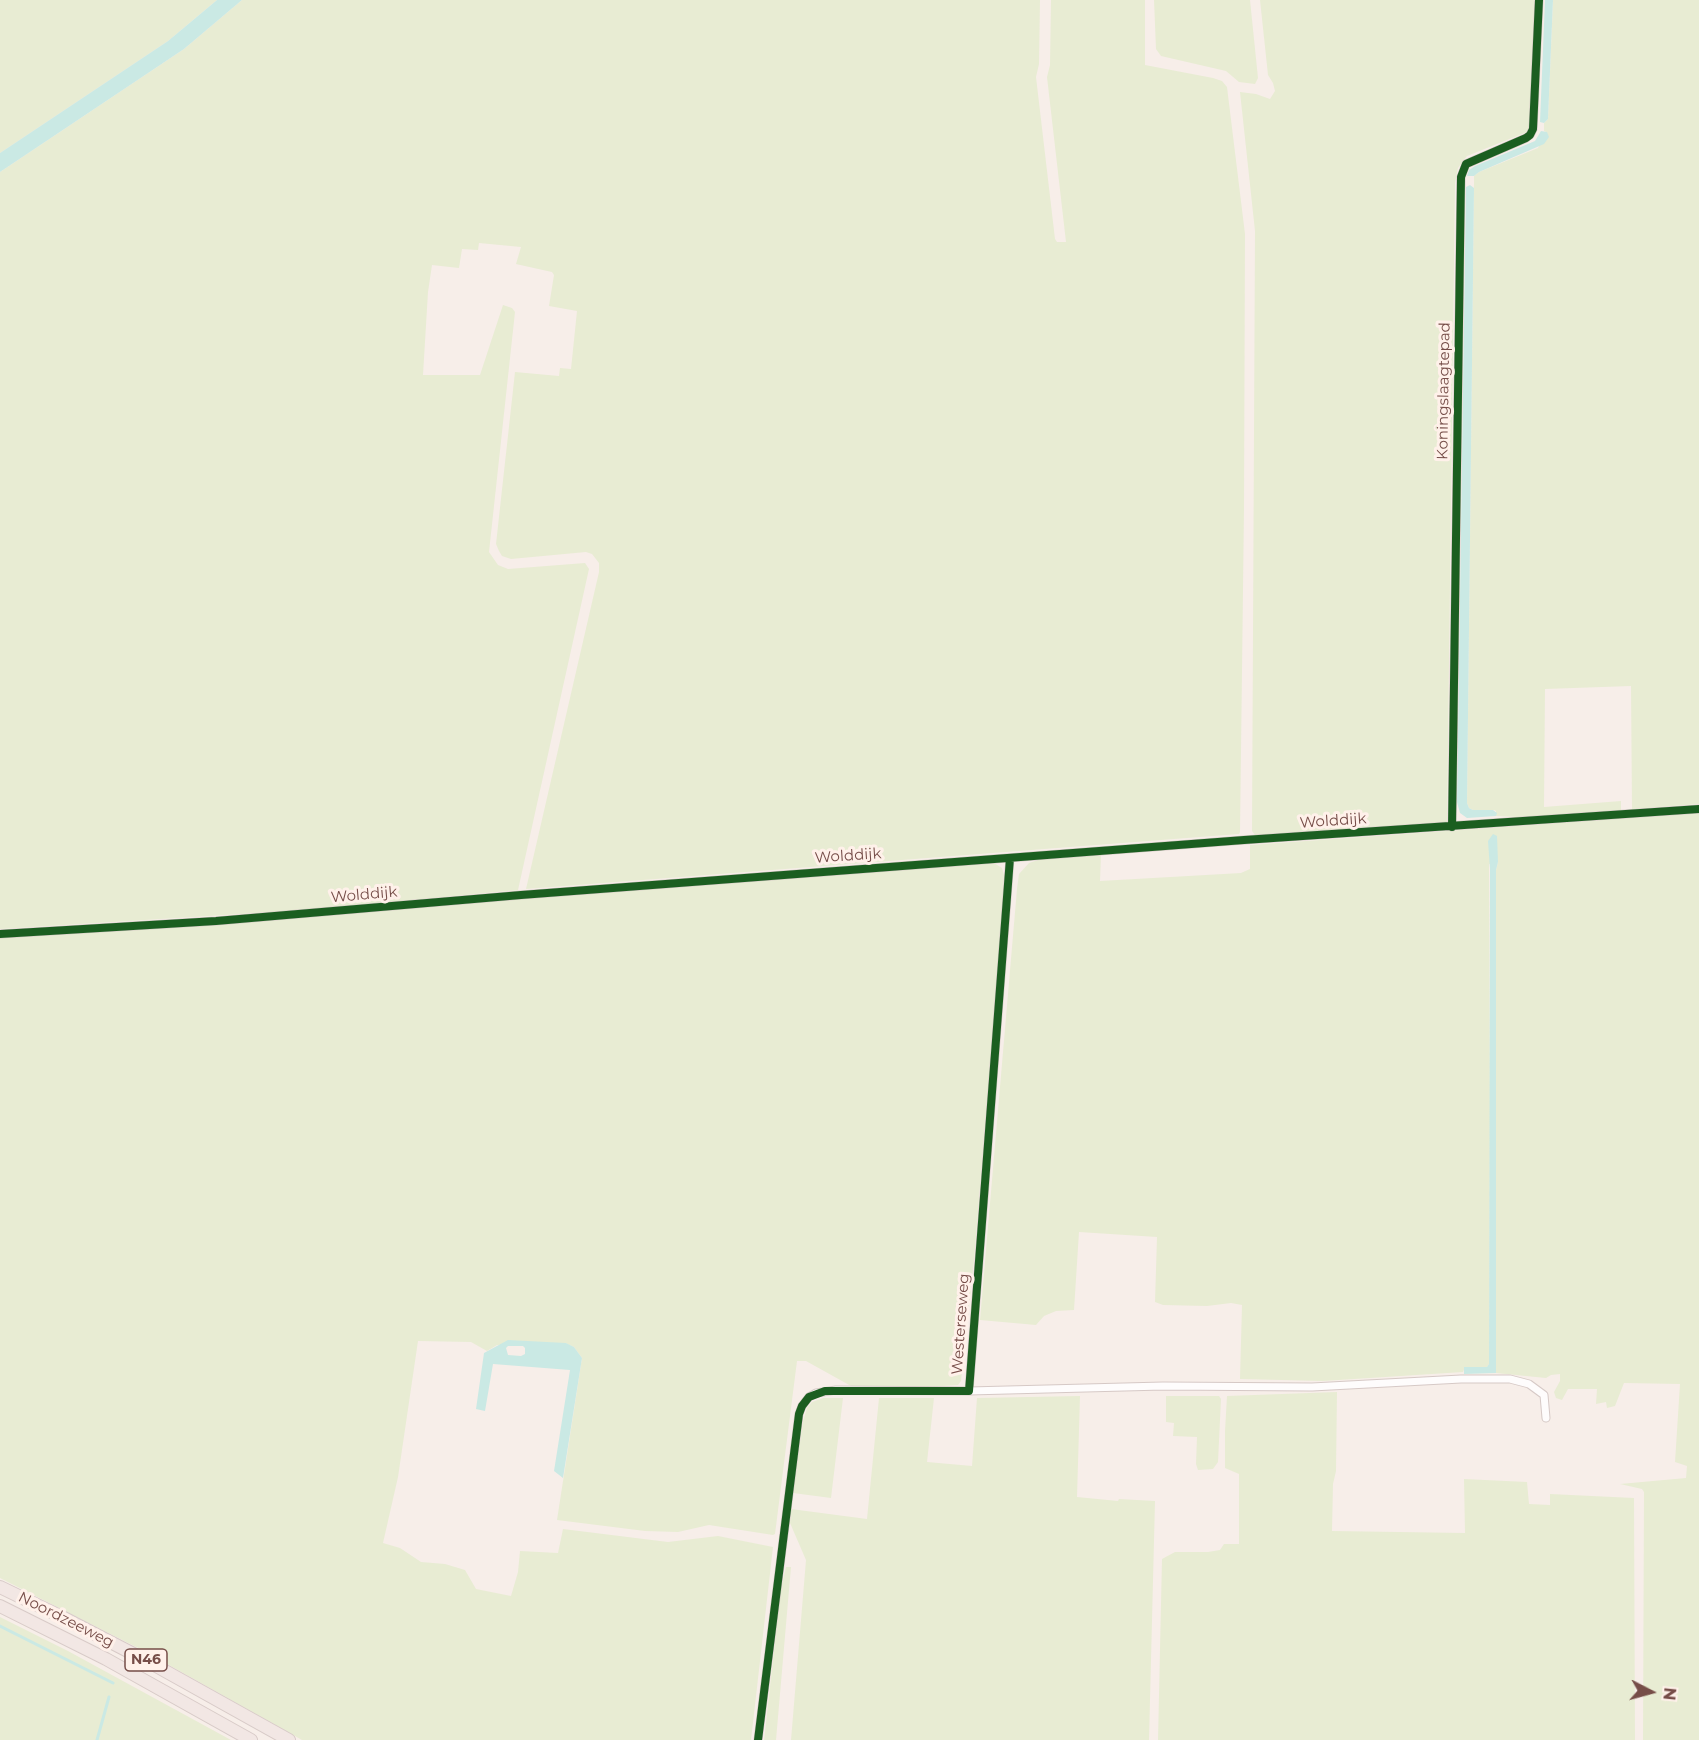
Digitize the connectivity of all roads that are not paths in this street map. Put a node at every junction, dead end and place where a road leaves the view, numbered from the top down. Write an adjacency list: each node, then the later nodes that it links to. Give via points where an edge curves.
1 (1539, 0): 3 (street, Koningslaagtepad, via 1533,129 1526,138 1466,164 1461,177)
2 (1699, 809): 3 (street, Wolddijk)
3 (1452, 826): 4 (street, Wolddijk)
4 (1010, 858): 5 (street, Wolddijk, via 216,921); 6 (street, Westerseweg)
5 (0, 934)
6 (969, 1391): 7 (street, Westerseweg, via 1312,1387 1510,1379 1530,1384 1544,1395); 12 (street, Westerseweg, via 825,1390 809,1397 802,1406)
7 (1546, 1418)
8 (0, 1587): 11 (highway, Noordzeeweg / N46)
9 (0, 1606): 10 (highway, Noordzeeweg / N46, via 106,1659)
10 (251, 1740)
11 (289, 1740)
12 (758, 1740)

